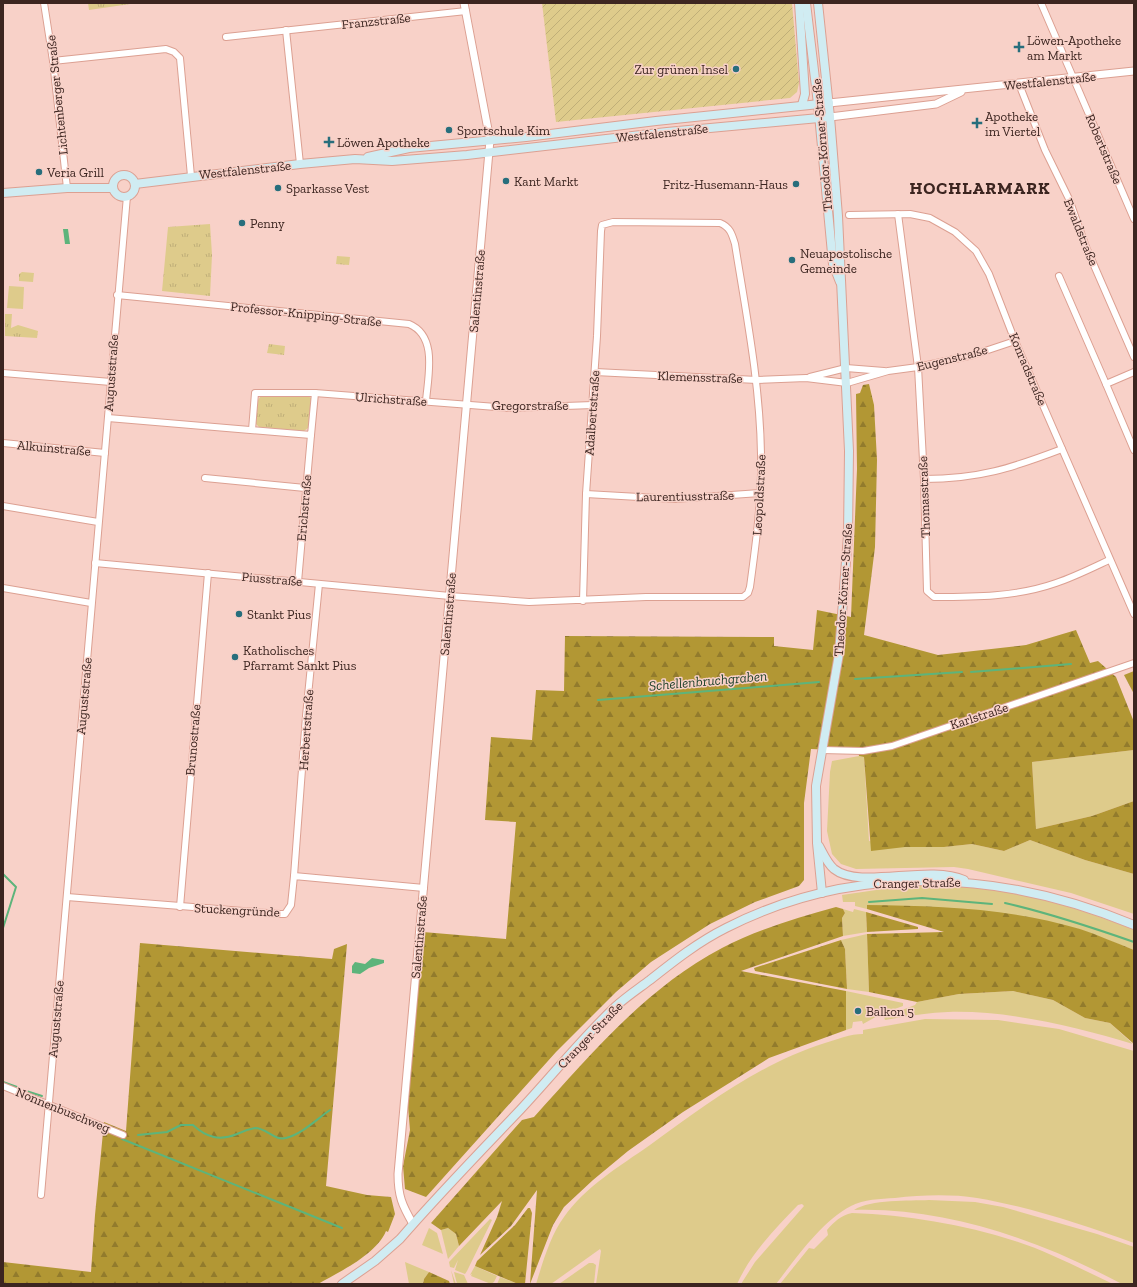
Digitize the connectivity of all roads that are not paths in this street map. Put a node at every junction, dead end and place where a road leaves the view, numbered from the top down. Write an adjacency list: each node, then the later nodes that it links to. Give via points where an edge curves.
1 (44, 3): 10 (street, Lichtenberger Straße)
2 (464, 3): 7 (street, Salentinstraße)
3 (799, 3): 17 (main road, Theodor-Körner-Straße, via 805,94)
4 (806, 3): 16 (main road, Theodor-Körner-Straße)
5 (818, 3): 15 (main road, Theodor-Körner-Straße)
6 (1041, 3): 12 (street, Robertstraße)
7 (466, 11): 8 (street, Franzstraße); 20 (street, Salentinstraße)
8 (286, 30): 9 (street, Franzstraße); 23 (street)
9 (226, 37)
10 (53, 61): 24 (street, via 166,49 177,54 180,58); 26 (street, Lichtenberger Straße)
11 (1134, 72): 12 (street, Westfalenstraße)
12 (1073, 78): 13 (street, Westfalenstraße); 32 (street, Robertstraße)
13 (1019, 84): 14 (street, Westfalenstraße); 38 (street, Ewaldstraße)
14 (966, 90): 15 (street, Westfalenstraße); 18 (street, Westfalenstraße, via 936,104)
15 (829, 103): 16 (main road, Westfalenstraße); 18 (main road, Theodor-Körner-Straße)
16 (818, 104): 17 (main road, Westfalenstraße); 19 (main road, Theodor-Körner-Straße)
17 (802, 105): 20 (main road, Westfalenstraße)
18 (830, 117): 19 (main road, Westfalenstraße); 35 (main road, Theodor-Körner-Straße, via 840,239)
19 (820, 118): 21 (main road, Westfalenstraße, via 667,132); 35 (main road, Theodor-Körner-Straße, via 833,264)
20 (490, 140): 21 (street, Salentinstraße); 22 (main road, Westfalenstraße, via 410,148)
21 (489, 153): 22 (main road, Westfalenstraße, via 392,161); 52 (street, Salentinstraße)
22 (355, 159): 23 (main road, Westfalenstraße)
23 (300, 164): 24 (main road, Westfalenstraße)
24 (191, 176): 25 (main road, Westfalenstraße)
25 (135, 184): 27 (main road, via 129,176 123,175 117,178); 29 (main road, via 134,191)
26 (67, 188): 27 (main road); 28 (main road)
27 (114, 188): 29 (main road, via 118,195)
28 (3, 193)
29 (127, 196): 36 (street, Auguststraße)
30 (898, 214): 31 (street, Konradstraße); 37 (street, Konradstraße, via 920,216 937,222 955,232 976,252 989,274); 39 (street, Thomasstraße)
31 (849, 215)
32 (1134, 220)
33 (602, 225): 42 (street, Adalbertstraße); 46 (street, Leopoldstraße, via 613,222 702,222 726,226 735,244)
34 (1059, 276): 49 (street)
35 (841, 285): 40 (main road, Theodor-Körner-Straße)
36 (117, 295): 47 (street, Auguststraße); 51 (street, Professor-Knipping-Straße, via 409,324 422,333 426,341 429,363)
37 (1016, 341): 39 (street, Eugenstraße, via 973,355); 58 (street, Konradstraße)
38 (1134, 357)
39 (918, 367): 41 (street, Eugenstraße); 62 (street, Thomasstraße)
40 (846, 368): 41 (street, Eugenstraße); 45 (street, Klemensstraße); 48 (main road, Theodor-Körner-Straße)
41 (888, 371): 48 (street, Eugenstraße)
42 (595, 372): 46 (street, Klemensstraße); 53 (street, Adalbertstraße)
43 (1134, 372): 49 (street)
44 (3, 373): 47 (street)
45 (806, 378): 46 (street, Klemensstraße); 48 (street, Klemensstraße)
46 (757, 380): 65 (street, Leopoldstraße, via 761,454)
47 (111, 382): 54 (street, Auguststraße)
48 (847, 383): 79 (main road, Theodor-Körner-Straße, via 848,535 837,675)
49 (1106, 384): 59 (street)
50 (315, 393): 51 (street, Ulrichstraße); 55 (street, Ulrichstraße, via 255,393); 56 (street)
51 (426, 401): 52 (street, Ulrichstraße)
52 (468, 404): 53 (street, Gregorstraße, via 510,408); 74 (street, Salentinstraße)
53 (592, 405): 64 (street, Adalbertstraße)
54 (108, 418): 55 (street); 60 (street, Auguststraße)
55 (252, 430): 56 (street)
56 (311, 435): 63 (street, Erichstraße)
57 (3, 443): 60 (street, Alkuinstraße)
58 (1062, 448): 62 (street, via 983,475); 68 (street, Konradstraße)
59 (1134, 450)
60 (105, 453): 67 (street, Auguststraße)
61 (205, 478): 63 (street)
62 (924, 479): 68 (street, Thomasstraße, via 927,591 934,597 981,597 1020,592 1056,583)
63 (305, 488): 71 (street, Erichstraße)
64 (586, 494): 65 (street, Laurentiusstraße, via 674,499); 75 (street, Adalbertstraße)
65 (760, 494): 75 (street, Leopoldstraße, via 750,587 743,597 646,597)
66 (3, 506): 67 (street)
67 (98, 522): 69 (street, Auguststraße)
68 (1109, 560): 77 (street, Konradstraße)
69 (95, 563): 70 (street, Piusstraße); 76 (street, Auguststraße)
70 (208, 573): 71 (street, Piusstraße); 86 (street, Brunostraße)
71 (298, 582): 72 (street, Piusstraße)
72 (319, 584): 74 (street, Piusstraße); 81 (street, Herbertstraße)
73 (3, 588): 76 (street)
74 (450, 596): 75 (street, Leopoldstraße, via 530,602); 83 (street, Salentinstraße)
75 (583, 601)
76 (92, 603): 85 (street, Auguststraße)
77 (1134, 614)
78 (1134, 663): 79 (street, Karlstraße, via 892,746 863,751)
79 (822, 750): 80 (main road, Theodor-Körner-Straße, via 816,786)
80 (817, 843): 82 (main road, Cranger Straße, via 830,864 852,878 954,876); 84 (main road, Theodor-Körner-Straße)
81 (294, 876): 83 (street); 86 (street, Stuckengründe, via 291,905 285,914)
82 (969, 882): 84 (main road, Cranger Straße, via 891,881); 87 (main road, Cranger Straße, via 1048,896)
83 (424, 888): 92 (street, Salentinstraße, via 398,1174 400,1201)
84 (822, 893): 92 (main road, Cranger Straße, via 770,908 725,928 685,952 616,1007)
85 (67, 897): 86 (street, Stuckengründe); 89 (street, Auguststraße)
86 (180, 906)
87 (1134, 925)
88 (3, 1086): 89 (street, Nonnenbuschweg)
89 (48, 1104): 90 (street, Nonnenbuschweg); 91 (street, Auguststraße)
90 (124, 1135)
91 (41, 1195)
92 (413, 1224): 93 (main road, Cranger Straße, via 393,1246)
93 (342, 1284)

